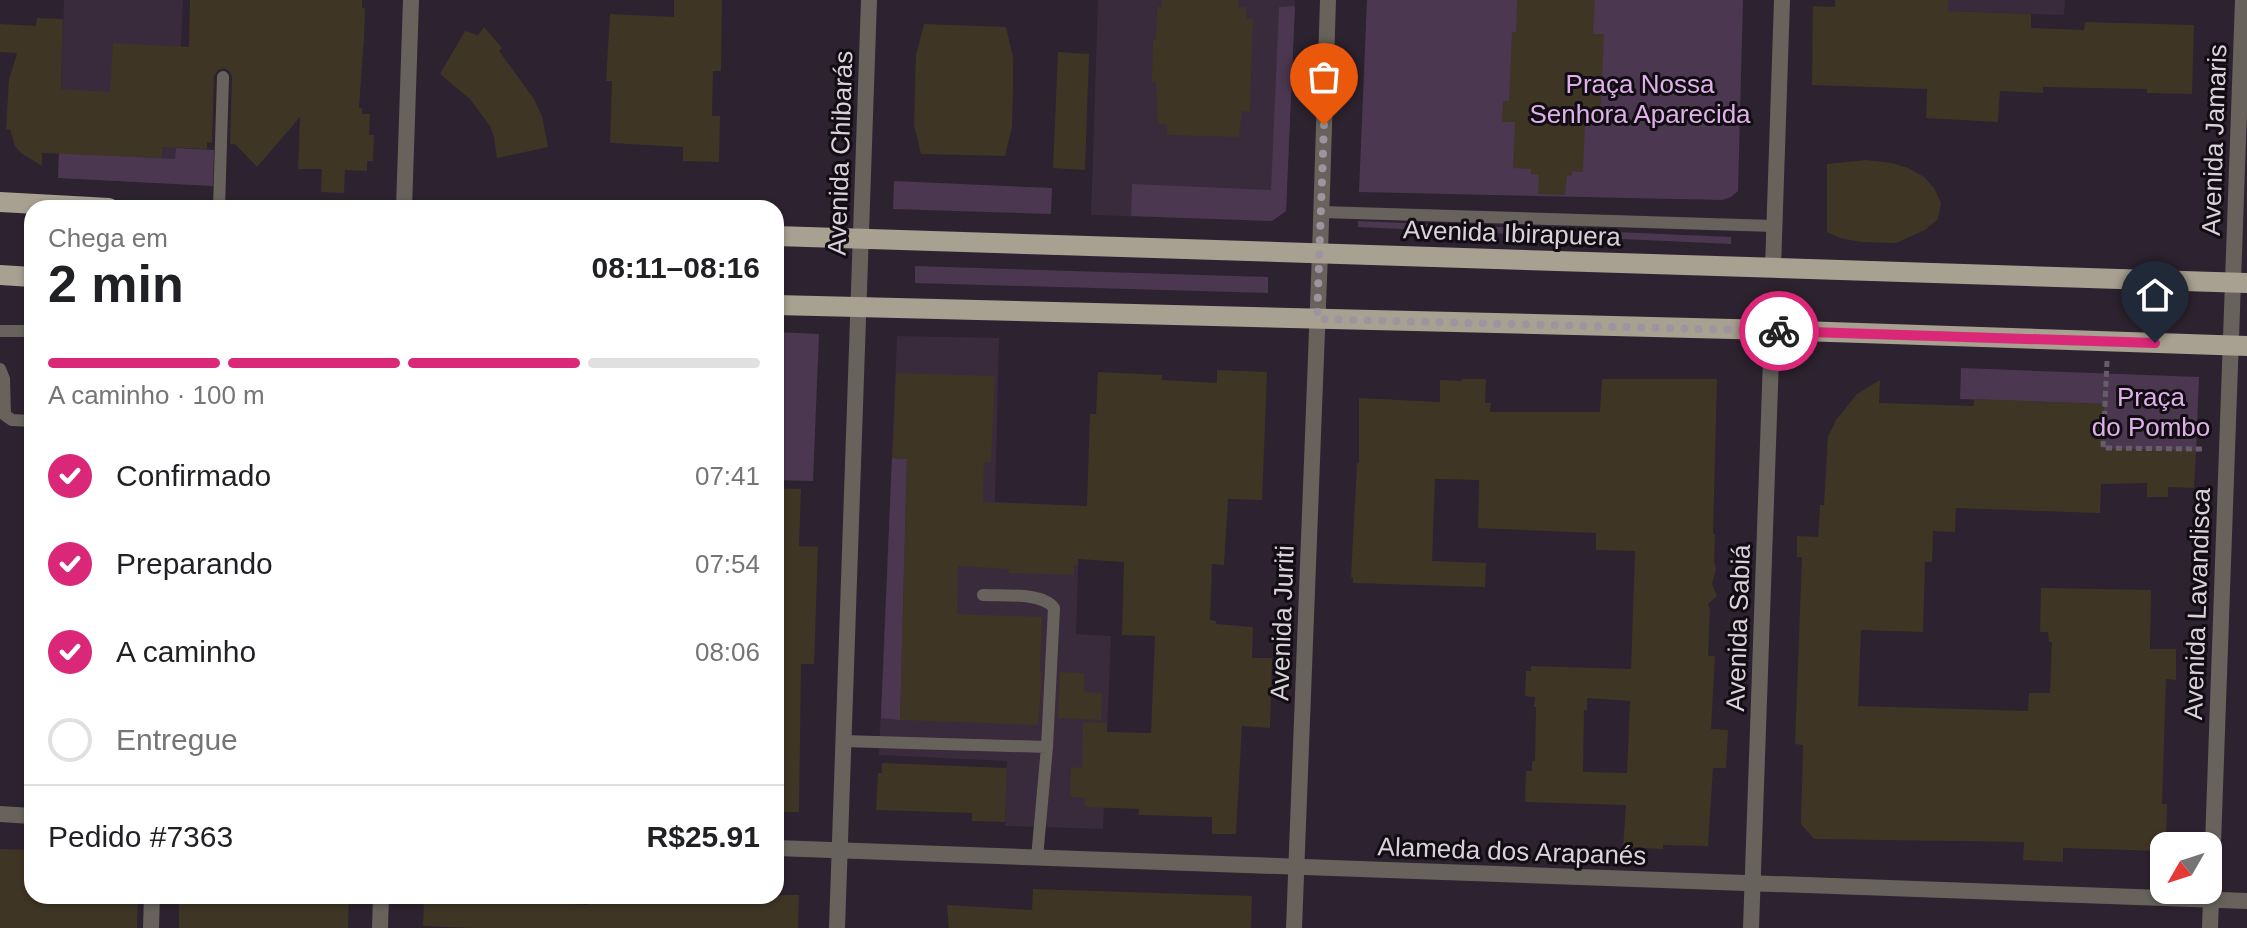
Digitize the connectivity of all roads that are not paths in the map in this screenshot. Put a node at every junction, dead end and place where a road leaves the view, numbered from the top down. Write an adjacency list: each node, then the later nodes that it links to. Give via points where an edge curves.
1 (411, 0): 8 (street)
2 (869, 0): 14 (street, Avenida Chibarás)
3 (1328, 0): 11 (street)
4 (1782, 0): 12 (street)
5 (2243, 0): 19 (street, Avenida Jamaris)
6 (223, 77): 7 (lane)
7 (219, 200)
8 (404, 200)
9 (0, 202): 10 (main road)
10 (24, 203)
11 (1321, 212): 12 (lane, Avenida Ibirapuera); 15 (street)
12 (1774, 226): 16 (street)
13 (784, 236): 14 (main road, Avenida Ibirapuera)
14 (861, 239): 15 (main road, Avenida Ibirapuera); 21 (street, Avenida Chibarás)
15 (1320, 253): 16 (main road, Avenida Ibirapuera); 22 (street, Avenida Juriti)
16 (1773, 268): 19 (main road, Avenida Ibirapuera)
17 (0, 275): 18 (main road)
18 (24, 276)
19 (2240, 283): 26 (street, Avenida Lavandisca)
20 (784, 305): 21 (main road)
21 (857, 307): 22 (main road); 30 (street, Avenida Chibarás)
22 (1317, 319): 23 (main road); 38 (street, Avenida Juriti)
23 (1772, 330): 26 (main road); 39 (street, Avenida Sabiá)
24 (0, 331): 25 (lane)
25 (24, 331)
26 (2239, 346): 34 (street, Avenida Lavandisca)
27 (0, 369): 28 (lane, via 5,415)
28 (24, 421)
29 (983, 595): 31 (lane, via 1040,598 1054,608)
30 (843, 741): 31 (lane); 36 (street, Avenida Chibarás)
31 (1047, 747): 37 (lane)
32 (0, 814): 33 (street)
33 (24, 816)
34 (2214, 832)
35 (784, 848): 36 (street, Alameda dos Arapanés)
36 (840, 851): 37 (street, Alameda dos Arapanés); 48 (street, Avenida Chibarás)
37 (1037, 858): 38 (street, Alameda dos Arapanés)
38 (1297, 868): 39 (street, Alameda dos Arapanés); 49 (street, Avenida Juriti)
39 (1752, 883): 40 (street, Alameda dos Arapanés); 50 (street, Avenida Sabiá)
40 (2150, 898)
41 (2222, 900): 42 (street, Alameda dos Arapanés)
42 (2247, 901)
43 (152, 904): 46 (street)
44 (381, 904): 47 (street)
45 (2211, 904): 51 (street, Avenida Lavandisca)
46 (151, 928)
47 (380, 928)
48 (837, 928)
49 (1294, 928)
50 (1751, 928)
51 (2210, 928)

